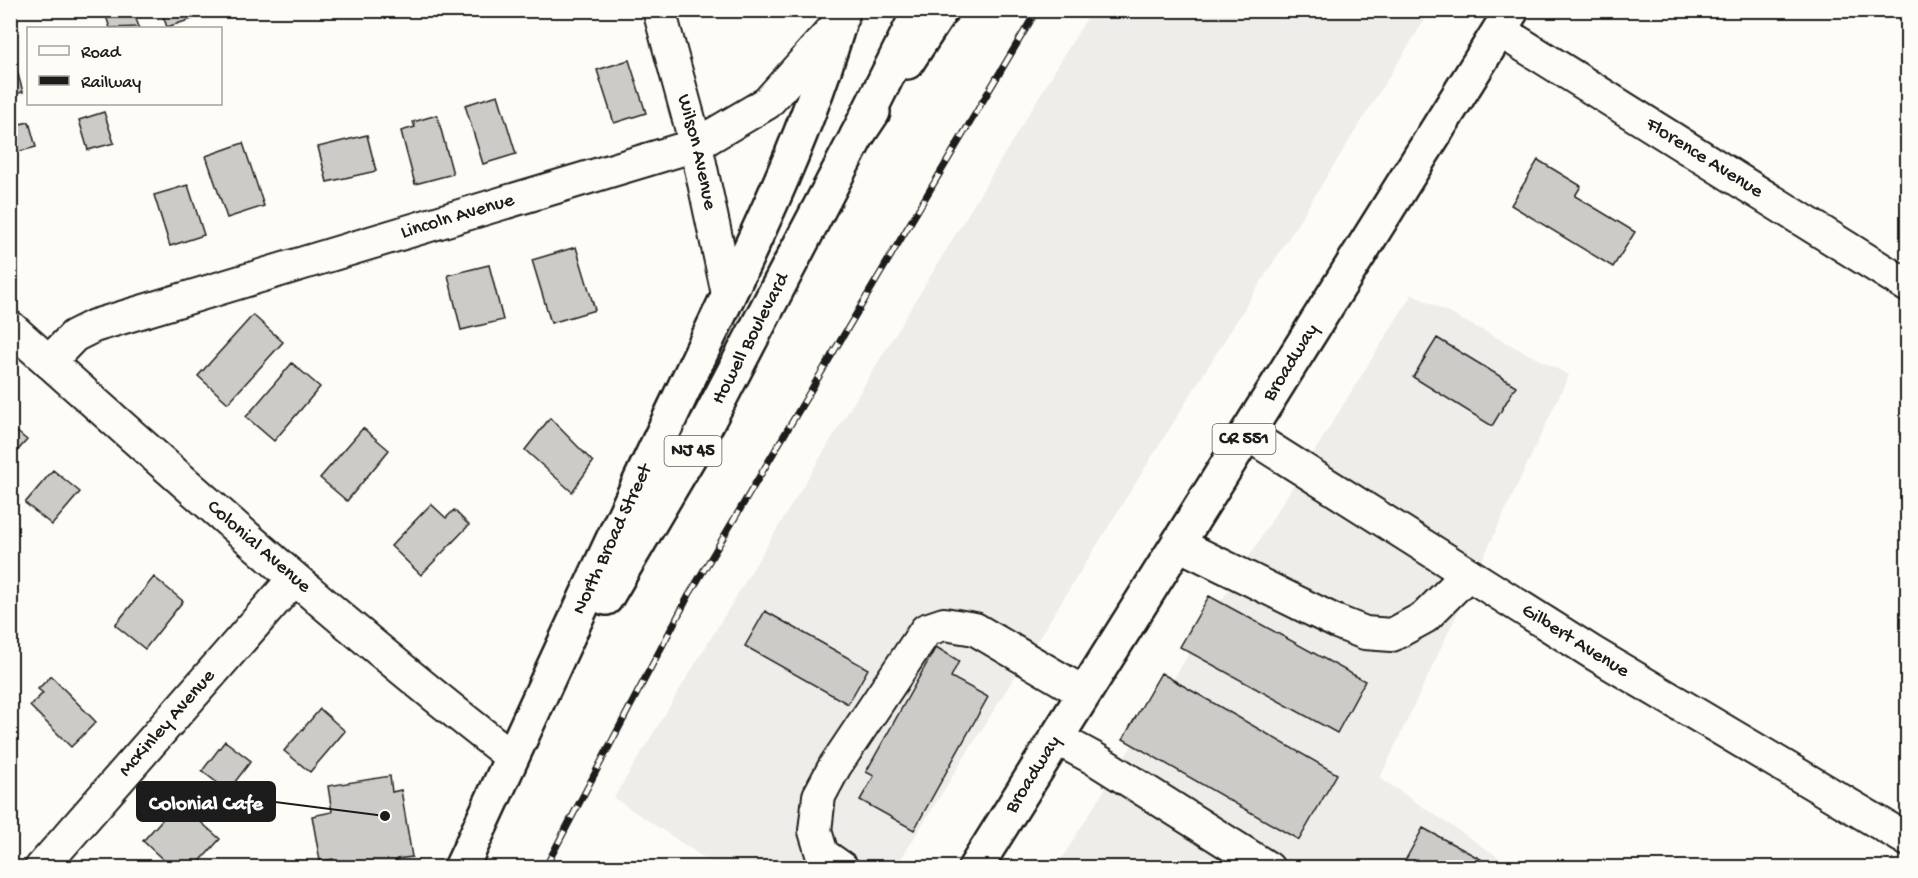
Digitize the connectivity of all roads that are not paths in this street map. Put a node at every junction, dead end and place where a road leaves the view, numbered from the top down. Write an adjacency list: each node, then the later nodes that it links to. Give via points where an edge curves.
1 (658, 10): 7 (street, Wilson Avenue)
2 (920, 10): 6 (main road)
3 (941, 10): 6 (main road, NJ 45)
4 (841, 17): 7 (street, Lincoln Avenue, via 767,103); 9 (main road, North Broad Street / NJ 45, via 818,89 778,188)
5 (1506, 20): 8 (street, Florence Avenue); 12 (main road, Broadway / CR 551)
6 (857, 136): 18 (main road, Howell Boulevard / NJ 45, via 693,450)
7 (696, 145): 9 (street, Wilson Avenue); 11 (street, Lincoln Avenue, via 94,326 74,336)
8 (1908, 286)
9 (728, 294): 18 (main road, North Broad Street / NJ 45)
10 (10, 327): 11 (street, Colonial Avenue)
11 (49, 362): 15 (street, Colonial Avenue)
12 (1247, 434): 13 (main road, Broadway / CR 551); 14 (street, Gilbert Avenue)
13 (1178, 544): 14 (street, via 1365,633 1392,635 1425,617); 16 (main road, Broadway / CR 551)
14 (1468, 574): 19 (street, Gilbert Avenue)
15 (293, 580): 18 (street, Colonial Avenue); 20 (street, McKinley Avenue)
16 (1084, 693): 17 (main road, Broadway / CR 551); 22 (street, via 975,629 944,624 926,630 819,796 815,831 822,854)
17 (1056, 738): 23 (main road, Broadway / CR 551); 24 (street)
18 (512, 757): 21 (main road, North Broad Street / NJ 45)
19 (1908, 840)
20 (41, 867)
21 (461, 867)
22 (842, 867)
23 (975, 867)
24 (1268, 867)

